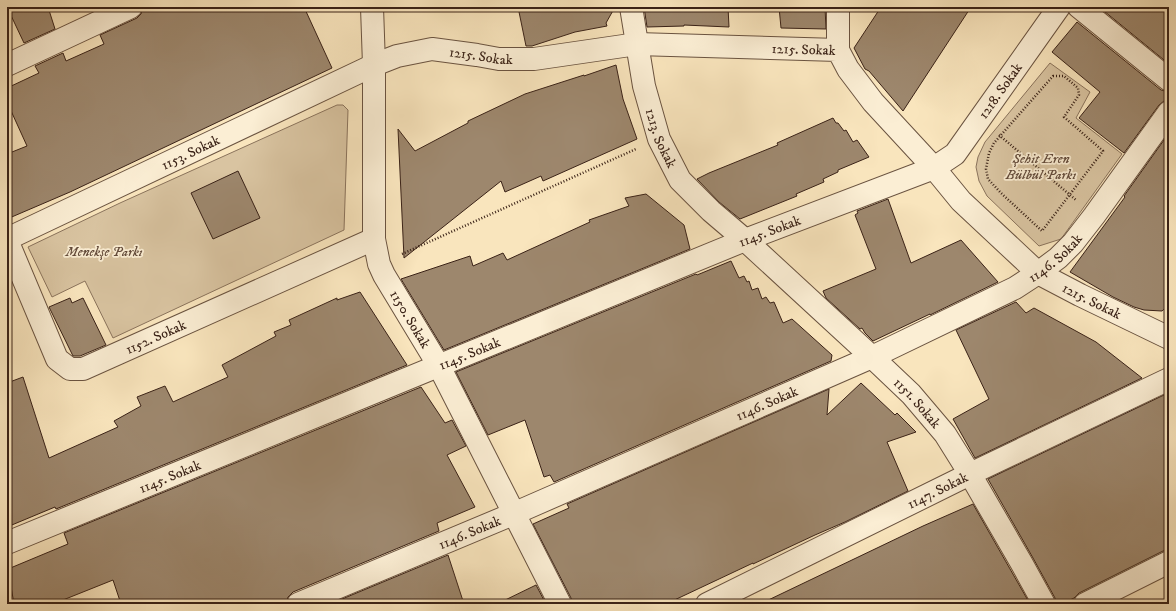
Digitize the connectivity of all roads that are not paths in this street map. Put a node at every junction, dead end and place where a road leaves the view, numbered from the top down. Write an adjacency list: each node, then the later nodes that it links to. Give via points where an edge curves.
1 (131, 7): 9 (street)
2 (372, 7): 10 (street, 1150. Sokak)
3 (631, 7): 7 (street, 1213. Sokak)
4 (838, 7): 8 (street)
5 (1059, 7): 13 (street, 1218. Sokak, via 955,154)
6 (1079, 7): 11 (street)
7 (637, 44): 8 (street, 1215. Sokak); 10 (street, 1215. Sokak, via 534,59 498,59 432,49 397,56); 16 (street, 1213. Sokak, via 644,86 659,139 680,180 711,212)
8 (838, 50): 13 (street, 1215. Sokak, via 848,69 873,102)
9 (7, 65)
10 (374, 65): 14 (street, 1153. Sokak); 15 (street, 1150. Sokak)
11 (1169, 80)
12 (1169, 112): 17 (street, 1146. Sokak, via 1073,243)
13 (934, 168): 16 (street, 1145. Sokak); 17 (street, 1215. Sokak, via 961,202)
14 (7, 240): 15 (street, 1152. Sokak, via 57,359 70,369 84,369)
15 (374, 240): 20 (street, 1150. Sokak, via 384,275)
16 (745, 240): 19 (street, 1151. Sokak); 20 (street, 1145. Sokak)
17 (1038, 273): 18 (street, 1215. Sokak); 19 (street, 1146. Sokak, via 1015,288)
18 (1169, 338)
19 (872, 357): 22 (street, 1151. Sokak, via 911,394 945,434); 23 (street, 1146. Sokak)
20 (439, 366): 23 (street, 1150. Sokak); 24 (street, 1145. Sokak)
21 (1169, 379): 22 (street, 1147. Sokak)
22 (970, 474): 28 (street, 1147. Sokak); 29 (street, 1151. Sokak)
23 (513, 514): 26 (street, 1146. Sokak); 27 (street, 1150. Sokak)
24 (7, 543)
25 (1169, 562): 30 (street)
26 (298, 604)
27 (560, 604)
28 (707, 604)
29 (1044, 604)
30 (1084, 604)

